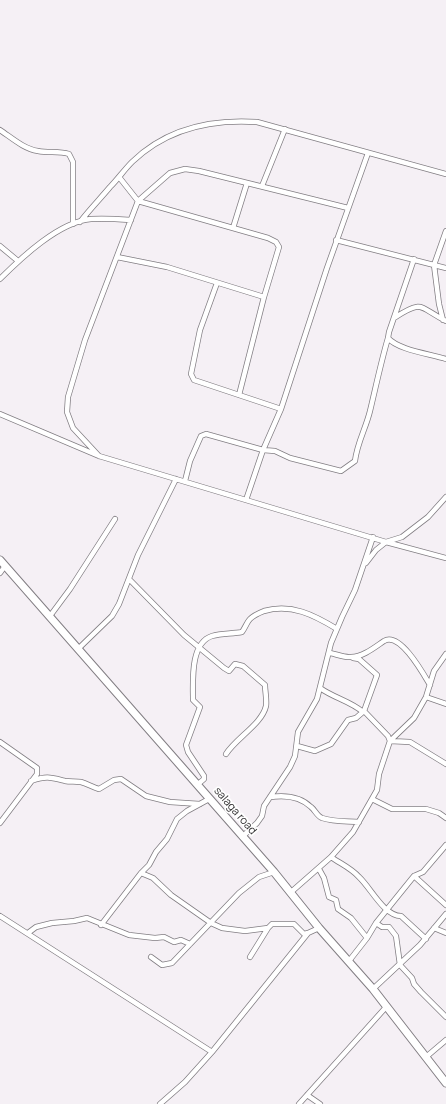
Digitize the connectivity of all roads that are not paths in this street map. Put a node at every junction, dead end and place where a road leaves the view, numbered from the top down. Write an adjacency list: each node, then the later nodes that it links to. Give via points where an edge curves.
1 (285, 129): 3 (street); 5 (street, via 257,122 235,121 197,126 160,141 132,162); 7 (street)
2 (0, 130): 12 (street, via 24,147 69,154 73,162)
3 (368, 153): 4 (street); 9 (street)
4 (446, 174)
5 (119, 177): 8 (street); 11 (street)
6 (247, 183): 7 (street); 8 (street, via 185,169 170,173); 13 (street)
7 (262, 186): 9 (street)
8 (138, 201): 10 (street); 13 (street)
9 (348, 208): 15 (street)
10 (131, 220): 11 (street, via 90,219); 17 (street)
11 (80, 222): 12 (street)
12 (72, 224): 19 (street)
13 (233, 228): 24 (street, via 268,238 279,247)
14 (446, 231): 20 (street)
15 (336, 240): 18 (street); 30 (street)
16 (0, 246): 19 (street)
17 (117, 257): 23 (street, via 167,267); 33 (street, via 85,340 68,396 67,412 73,428)
18 (414, 260): 20 (street); 25 (street)
19 (18, 261): 22 (street)
20 (434, 265): 21 (street); 26 (street, via 439,304)
21 (446, 268)
22 (0, 279)
23 (217, 283): 24 (street); 29 (street, via 200,330 191,374 194,380)
24 (264, 296): 29 (street)
25 (394, 318): 26 (street, via 410,308 421,306); 27 (street)
26 (445, 320)
27 (388, 338): 28 (street, via 400,346); 32 (street, via 355,461 341,471 290,458 275,451)
28 (446, 359)
29 (239, 395): 30 (street)
30 (281, 409): 32 (street)
31 (0, 414): 33 (street)
32 (263, 450): 35 (street, via 206,434 200,436); 37 (street)
33 (99, 456): 34 (street)
34 (176, 479): 35 (street); 45 (street, via 138,555)
35 (185, 481): 37 (street)
36 (446, 497): 40 (street, via 402,537)
37 (246, 500): 39 (street)
38 (115, 519): 46 (street)
39 (373, 537): 40 (street); 43 (street)
40 (386, 542): 41 (street); 43 (street)
41 (446, 558)
42 (2, 563): 44 (street); 46 (main road, salaga road)
43 (364, 565): 47 (street)
44 (0, 573)
45 (129, 579): 48 (street); 49 (street, via 112,616)
46 (50, 616): 49 (main road, salaga road)
47 (337, 629): 48 (street, via 318,617 294,609 277,607 250,618 242,632 210,636 203,640); 50 (street)
48 (198, 648): 61 (street, via 229,671 234,664 243,666 265,685 266,707 258,720 232,744); 64 (street, via 194,660 193,700 200,707 186,745 204,776)
49 (78, 649): 64 (main road, salaga road)
50 (330, 653): 52 (street); 54 (street)
51 (446, 654): 53 (street, via 434,671)
52 (351, 658): 53 (street, via 385,640 392,640 410,652); 57 (street, via 359,659 377,676)
53 (430, 685): 55 (street)
54 (320, 688): 57 (street, via 332,696 354,704); 60 (street, via 298,732)
55 (426, 697): 56 (street); 58 (street, via 414,718)
56 (446, 704)
57 (363, 712): 58 (street); 60 (street, via 348,720 331,744 314,751)
58 (390, 741): 62 (street, via 410,742); 67 (street, via 379,774 377,790)
59 (0, 742): 63 (street, via 37,768 37,774)
60 (297, 746): 65 (street, via 290,767)
61 (226, 754)
62 (446, 764)
63 (31, 781): 68 (street, via 46,776 55,777 82,782 99,789 121,779 146,796 170,802); 71 (street)
64 (197, 785): 66 (main road, salaga road)
65 (270, 797): 70 (street, via 299,799 310,806 319,817 330,821); 72 (street, via 257,823)
66 (209, 799): 68 (street); 72 (main road, salaga road)
67 (372, 799): 69 (street, via 392,809 426,809); 70 (street)
68 (200, 804): 77 (street, via 177,819 167,839)
69 (446, 818)
70 (359, 822): 74 (street)
71 (0, 823)
72 (242, 836): 76 (main road, salaga road)
73 (445, 849): 78 (street, via 422,872)
74 (331, 857): 75 (street); 81 (street, via 360,877)
75 (320, 868): 79 (street); 93 (street, via 329,896 336,900 338,909 351,918)
76 (274, 872): 79 (main road, salaga road); 84 (street, via 259,877 239,893)
77 (141, 873): 84 (street, via 153,878 171,895); 86 (street)
78 (414, 876): 80 (street); 81 (street)
79 (290, 893): 88 (main road, salaga road)
80 (446, 905)
81 (386, 910): 85 (street); 94 (street, via 395,916 401,916)
82 (446, 914): 89 (street)
83 (0, 916): 91 (street)
84 (211, 923): 87 (street, via 222,928 245,931); 95 (street)
85 (376, 923): 93 (street); 99 (street, via 382,927 389,927 396,936)
86 (101, 925): 91 (street, via 82,918 36,927); 95 (street, via 129,935 164,937 174,942 181,940)
87 (268, 928): 92 (street, via 272,924 294,924 304,934); 97 (street)
88 (318, 928): 92 (street); 98 (main road, salaga road)
89 (434, 928): 90 (street); 94 (street)
90 (446, 933)
91 (28, 934): 104 (street)
92 (308, 934): 104 (street)
93 (367, 938): 98 (street)
94 (426, 939): 99 (street)
95 (190, 944): 96 (street, via 167,965 162,965)
96 (151, 957)
97 (250, 957)
98 (349, 961): 100 (main road, salaga road)
99 (400, 965): 100 (street); 102 (street, via 421,992)
100 (373, 989): 101 (main road, salaga road)
101 (387, 1006): 105 (main road, salaga road); 107 (street)
102 (446, 1017)
103 (446, 1040): 105 (street)
104 (212, 1052): 108 (street, via 185,1082)
105 (426, 1057): 106 (main road, salaga road)
106 (446, 1083)
107 (307, 1095): 109 (street); 110 (street)
108 (160, 1104)
109 (299, 1104)
110 (320, 1104)

